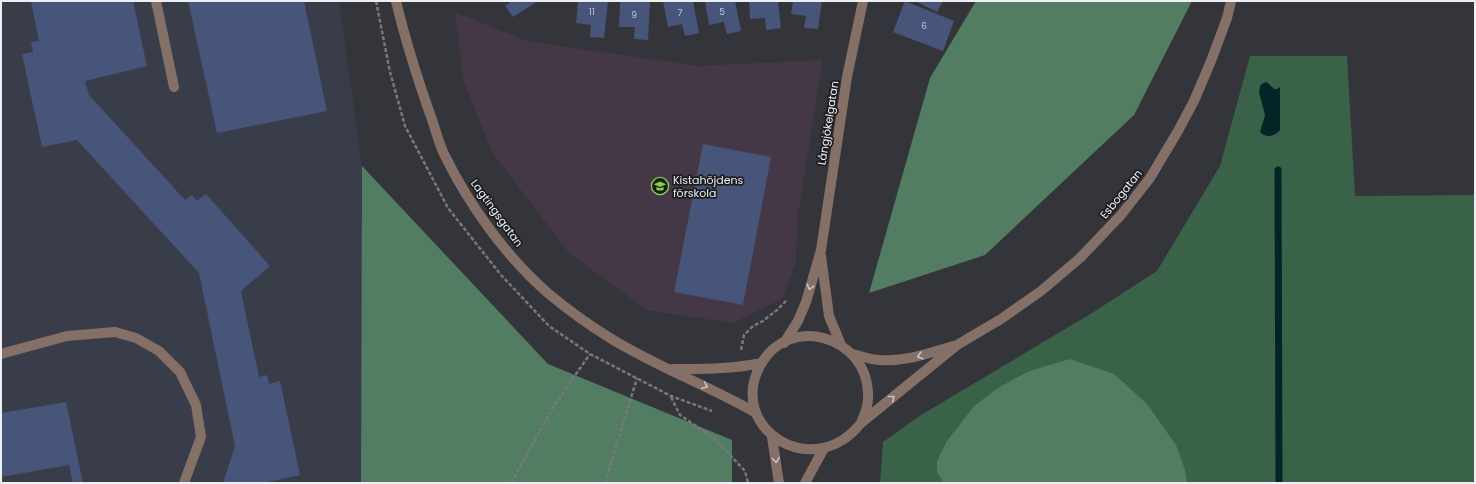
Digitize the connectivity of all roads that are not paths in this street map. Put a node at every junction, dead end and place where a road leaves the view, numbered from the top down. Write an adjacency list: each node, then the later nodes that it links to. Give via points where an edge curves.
1 (156, 1): 5 (street)
2 (396, 1): 13 (street, Lagtingsgatan, via 407,46 444,153 468,197 494,234 549,294 580,318 644,358)
3 (864, 1): 6 (street, Långjökelgatan, via 847,77)
4 (1231, 1): 9 (street, Esbogatan, via 1227,18 1194,101 1150,178 1121,215 1080,258 1041,291)
5 (174, 87)
6 (821, 250): 7 (street, Långjökelgatan, one-way to 7, via 806,302); 8 (street, Långjökelgatan, via 829,316)
7 (784, 343): 8 (street, via 813,336); 12 (street)
8 (841, 345): 11 (street)
9 (957, 345): 11 (street, Esbogatan, one-way to 11, via 900,360 879,360); 15 (street, Esbogatan, one-way to 9)
10 (1, 354): 18 (street, via 66,336 115,332 136,338 159,351 180,372 196,405 201,437)
11 (852, 354): 15 (street, via 861,366 868,387 866,409)
12 (762, 363): 13 (street, Lagtingsgatan, via 716,370); 14 (street, via 753,387)
13 (670, 369): 14 (street, Lagtingsgatan, one-way to 14)
14 (756, 413): 16 (street, via 762,426)
15 (861, 423): 17 (street, via 845,440)
16 (772, 437): 17 (street, via 790,448 812,452); 19 (street, one-way to 19)
17 (823, 450): 20 (street)
18 (184, 483)
19 (779, 483)
20 (805, 483)

